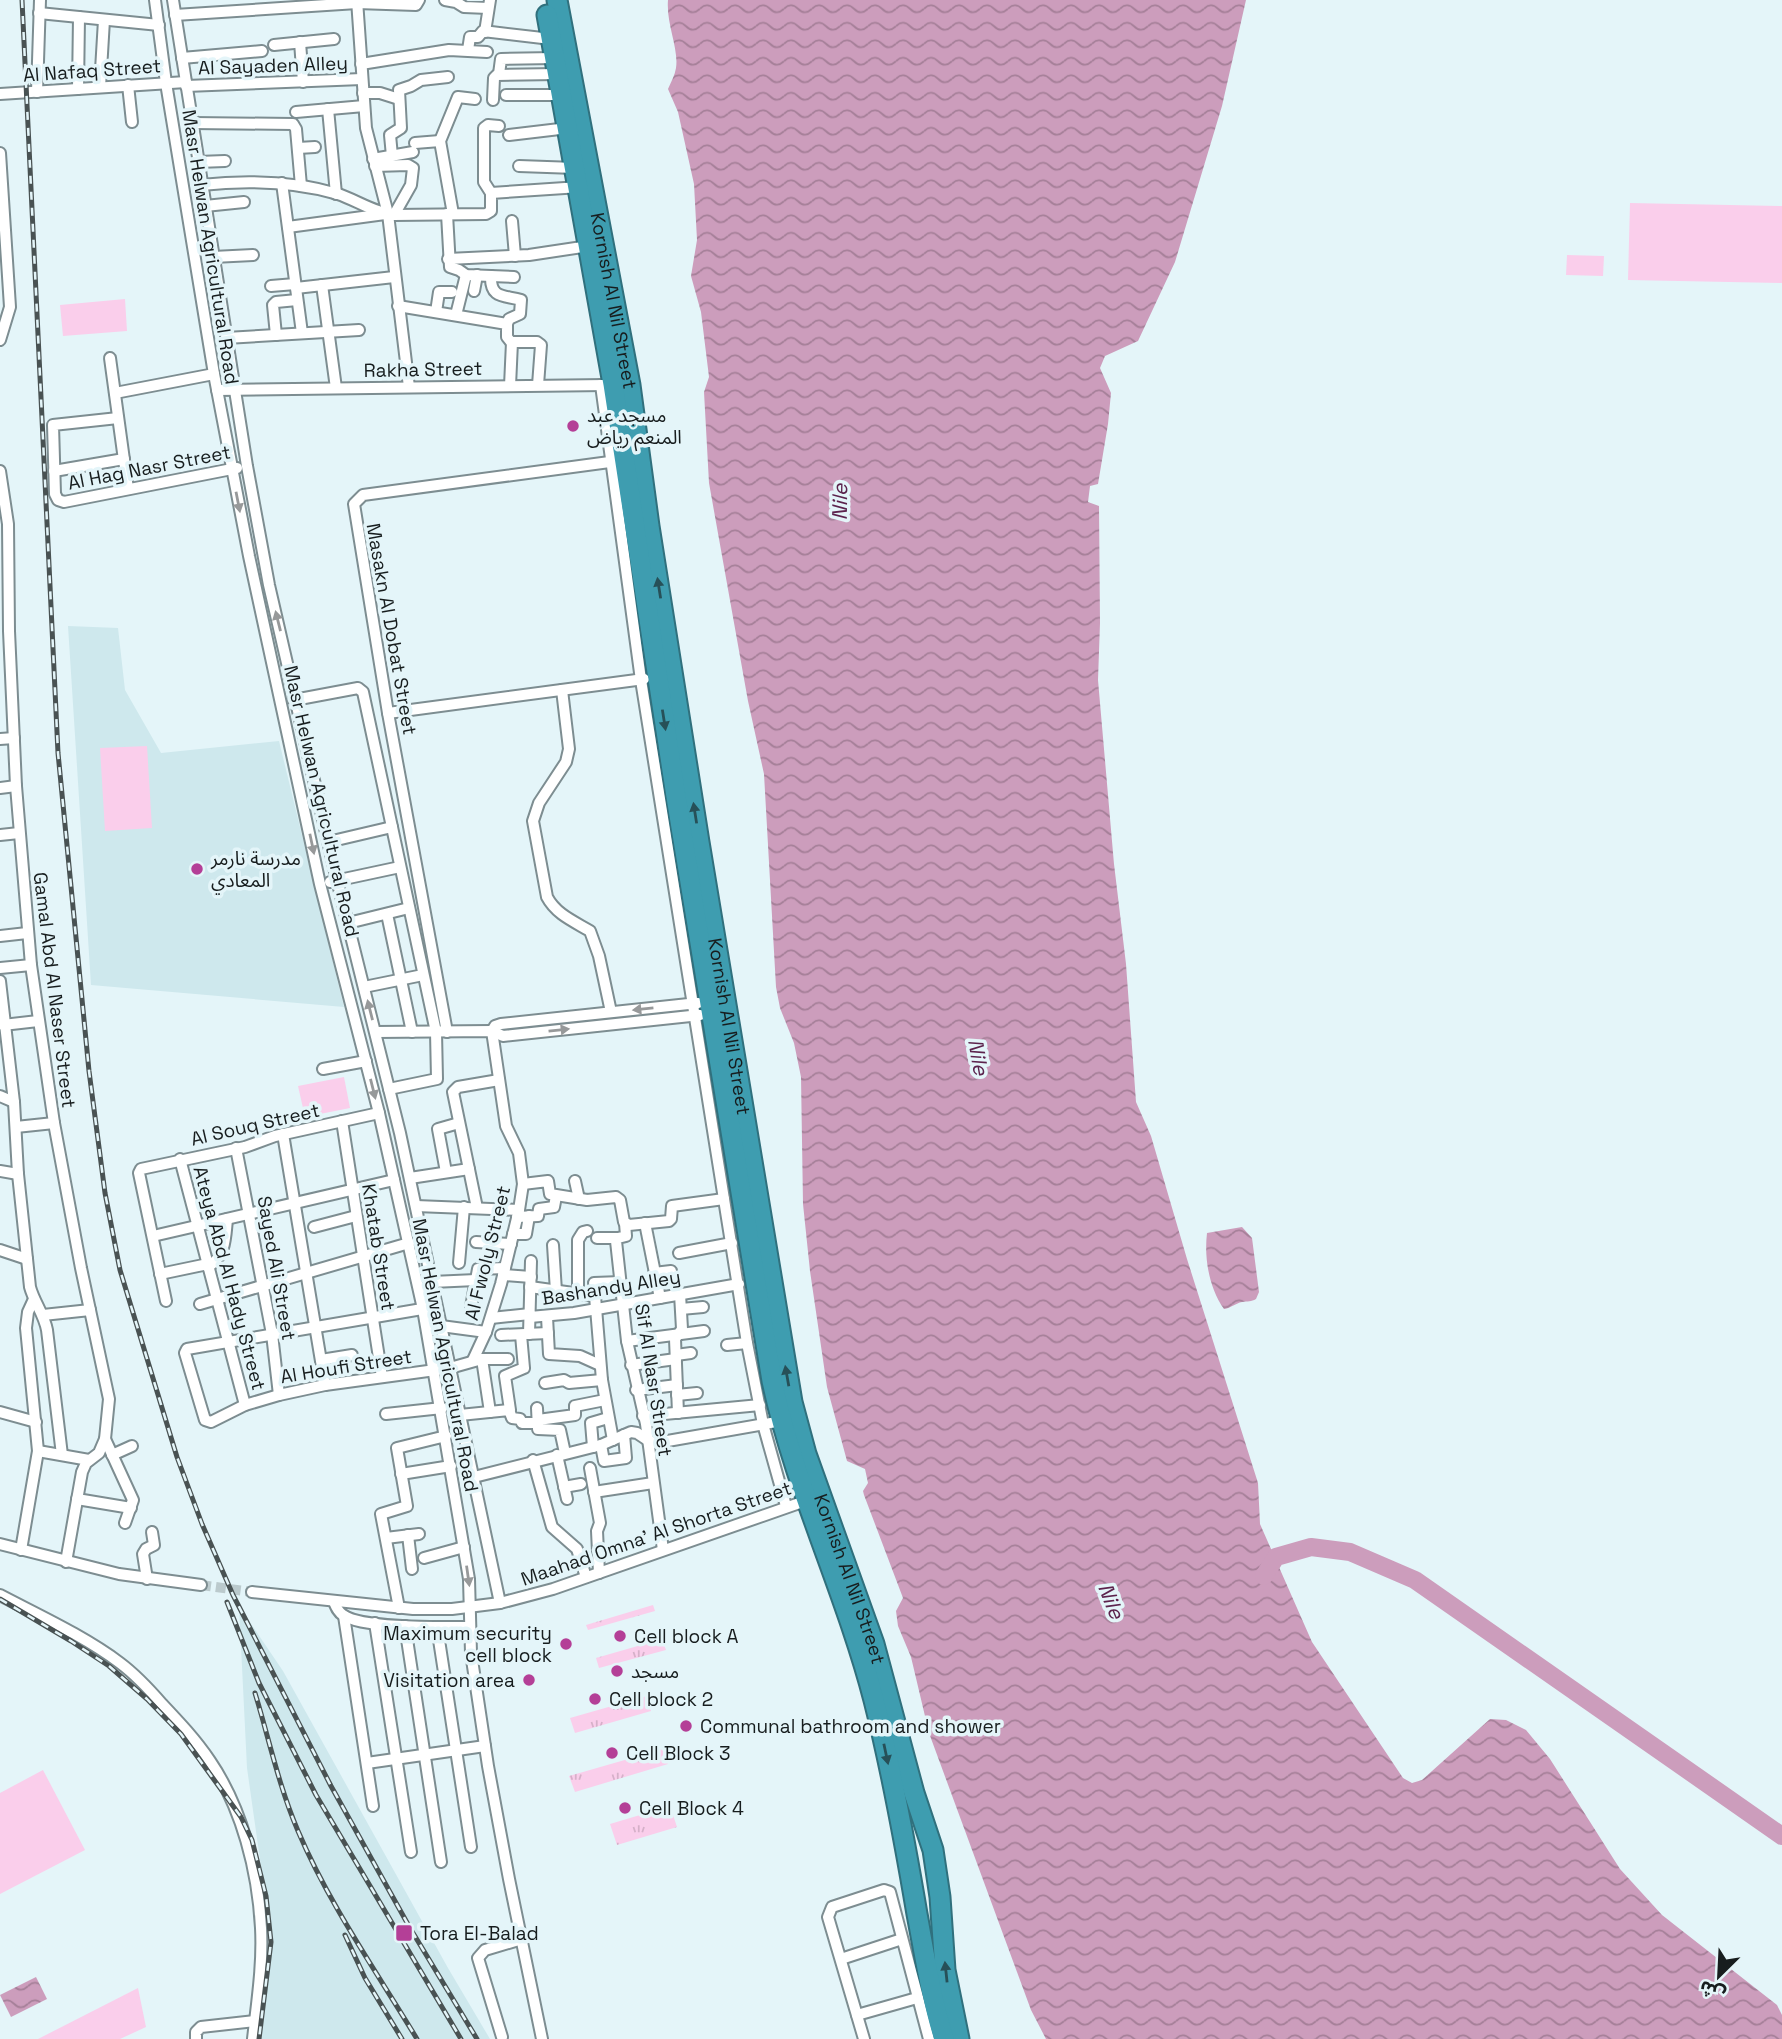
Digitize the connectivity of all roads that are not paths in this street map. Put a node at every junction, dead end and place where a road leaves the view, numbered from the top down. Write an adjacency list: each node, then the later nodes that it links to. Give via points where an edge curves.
1 (40, 0): 12 (street)
2 (155, 0): 16 (street, Masr Helwan Agricultural Road)
3 (173, 0): 13 (street, Masr Helwan Agricultural Road)
4 (419, 0): 8 (street, via 416,5)
5 (444, 0): 10 (street, via 464,7)
6 (544, 0): 19 (highway, Kornish Al Nil Street)
7 (557, 0): 62 (highway, Kornish Al Nil Street)
8 (357, 2): 9 (street); 26 (street)
9 (292, 4): 11 (street)
10 (489, 4): 17 (street)
11 (241, 5): 13 (street, via 212,18)
12 (39, 13): 14 (street); 36 (street)
13 (175, 15): 25 (street, Masr Helwan Agricultural Road)
14 (79, 17): 15 (street); 35 (street)
15 (104, 20): 16 (street); 34 (street)
16 (159, 25): 31 (street, Masr Helwan Agricultural Road)
17 (485, 32): 19 (street); 22 (street, via 470,37)
18 (334, 39): 20 (street)
19 (551, 39): 27 (highway, Kornish Al Nil Street)
20 (300, 42): 21 (street); 30 (street)
21 (274, 45)
22 (468, 50): 24 (street); 26 (street)
23 (262, 51): 25 (street)
24 (487, 52)
25 (182, 58): 32 (street, Masr Helwan Agricultural Road)
26 (361, 64): 29 (street)
27 (556, 66): 39 (highway, Kornish Al Nil Street); 43 (street, via 501,60)
28 (448, 77): 41 (street, via 421,80 400,89)
29 (362, 79): 30 (street, Al Sayaden Alley); 37 (street)
30 (303, 82): 32 (street, Al Sayaden Alley)
31 (166, 83): 32 (street, Al Nafaq Street); 33 (street, Al Nafaq Street); 104 (street, Masr Helwan Agricultural Road)
32 (186, 84): 48 (street, Masr Helwan Agricultural Road)
33 (128, 85): 34 (street, Al Nafaq Street); 47 (street)
34 (100, 87): 35 (street, Al Nafaq Street)
35 (78, 89): 36 (street, Al Nafaq Street)
36 (37, 92): 38 (street, Al Nafaq Street)
37 (363, 93): 41 (street); 44 (street)
38 (0, 94)
39 (561, 94): 40 (street); 50 (highway, Kornish Al Nil Street)
40 (506, 95)
41 (399, 99): 56 (street, via 401,128 390,135)
42 (475, 99): 52 (street, via 458,96)
43 (493, 100)
44 (364, 106): 45 (street); 59 (street)
45 (328, 109): 46 (street); 67 (street)
46 (296, 112)
47 (132, 122)
48 (192, 123): 54 (street, via 290,124 296,129); 58 (street, Masr Helwan Agricultural Road)
49 (499, 126): 66 (street, via 484,128 484,182)
50 (568, 128): 51 (street); 62 (highway, Kornish Al Nil Street)
51 (509, 135)
52 (440, 141): 56 (street); 71 (street)
53 (315, 147): 54 (street)
54 (298, 148): 65 (street)
55 (0, 153): 61 (street)
56 (392, 156): 59 (street)
57 (225, 161): 58 (street)
58 (198, 162): 64 (street, Masr Helwan Agricultural Road)
59 (374, 163): 70 (street); 70 (street, via 412,167 412,183)
60 (519, 166): 62 (street)
61 (1, 170): 73 (street)
62 (582, 180): 66 (street); 75 (highway, Kornish Al Nil Street); 105 (highway, Kornish Al Nil Street)
63 (282, 183): 64 (street); 65 (street); 74 (street)
64 (201, 185): 69 (street, Masr Helwan Agricultural Road)
65 (301, 186): 67 (street)
66 (491, 192): 71 (street, via 489,214)
67 (336, 194): 70 (street)
68 (244, 202): 69 (street)
69 (205, 206): 78 (street, Masr Helwan Agricultural Road)
70 (389, 214): 71 (street); 74 (street); 82 (street)
71 (450, 214): 79 (street)
72 (512, 221): 77 (street)
73 (2, 222): 80 (street)
74 (288, 227): 87 (street)
75 (589, 246): 77 (street); 105 (highway, Kornish Al Nil Street)
76 (253, 255): 78 (street)
77 (515, 256): 79 (street)
78 (213, 257): 100 (street, Masr Helwan Agricultural Road)
79 (449, 263): 81 (street)
80 (4, 275): 95 (street, via 10,307)
81 (471, 275): 83 (street); 88 (street); 93 (street)
82 (394, 276): 85 (street); 91 (street)
83 (491, 276): 84 (street); 94 (street, via 491,286 500,296 520,299 525,312)
84 (514, 277)
85 (322, 285): 87 (street); 97 (street)
86 (271, 286): 87 (street)
87 (296, 286): 90 (street)
88 (474, 291)
89 (452, 292): 92 (street, via 439,292)
90 (298, 300): 98 (street); 99 (street, via 273,305)
91 (398, 306): 92 (street); 108 (street)
92 (436, 312): 93 (street)
93 (456, 316): 94 (street)
94 (507, 324): 102 (street)
95 (3, 325): 101 (street)
96 (359, 330): 97 (street)
97 (328, 332): 98 (street); 109 (street)
98 (302, 334): 99 (street)
99 (276, 335): 100 (street)
100 (226, 338): 110 (street, Masr Helwan Agricultural Road)
101 (0, 340)
102 (512, 342): 106 (street); 107 (street, via 541,345)
103 (110, 358): 112 (street)
104 (214, 374): 111 (street, Masr Helwan Agricultural Road); 112 (street)
105 (614, 385): 107 (street, Rakha Street); 115 (highway, Kornish Al Nil Street); 122 (highway, Kornish Al Nil Street)
106 (510, 386): 107 (street, Rakha Street); 108 (street, Rakha Street)
107 (538, 386)
108 (409, 387): 109 (street, Rakha Street)
109 (336, 388): 110 (street, Rakha Street)
110 (235, 389): 111 (street, Rakha Street); 116 (street, Masr Helwan Agricultural Road)
111 (217, 390): 117 (street, Masr Helwan Agricultural Road)
112 (115, 393): 113 (street)
113 (118, 418): 114 (street); 118 (street, via 53,425)
114 (124, 459): 118 (street); 120 (street)
115 (617, 461): 122 (highway, Kornish Al Nil Street); 125 (street); 129 (street, Masakn Al Dobat Street, via 363,495 356,500 353,508)
116 (247, 466): 117 (street, Al Hag Nasr Street); 128 (street, Masr Helwan Agricultural Road, one-way to 116)
117 (231, 469): 120 (street, Al Hag Nasr Street); 131 (street, Masr Helwan Agricultural Road, one-way to 131)
118 (54, 471): 120 (street, Al Hag Nasr Street, via 55,494 64,502)
119 (0, 472): 121 (street, Gamal Abd Al Naser Street)
120 (128, 489)
121 (4, 524): 123 (street, Gamal Abd Al Naser Street)
122 (642, 527): 125 (highway, Kornish Al Nil Street); 315 (highway, Kornish Al Nil Street, one-way to 122, via 787,1375)
123 (4, 574): 124 (street, Gamal Abd Al Naser Street)
124 (4, 632): 126 (street, Gamal Abd Al Naser Street)
125 (649, 679): 127 (street); 154 (highway, Kornish Al Nil Street)
126 (6, 687): 132 (street, Gamal Abd Al Naser Street)
127 (562, 690): 129 (street); 155 (street, via 569,750 533,821 547,897 552,906 590,931)
128 (294, 700): 130 (street, Masr Helwan Agricultural Road); 136 (street, via 362,691)
129 (388, 713): 161 (street, Masakn Al Dobat Street)
130 (299, 723): 131 (street); 139 (street, Masr Helwan Agricultural Road)
131 (287, 725): 142 (street, Masr Helwan Agricultural Road, one-way to 142)
132 (14, 738): 133 (street); 134 (street, Gamal Abd Al Naser Street)
133 (0, 739)
134 (16, 786): 135 (street); 137 (street, Gamal Abd Al Naser Street)
135 (0, 788)
136 (392, 827): 139 (street); 140 (street)
137 (19, 833): 138 (street); 146 (street, Gamal Abd Al Naser Street)
138 (0, 835)
139 (328, 842): 141 (street, Masr Helwan Agricultural Road)
140 (400, 867): 141 (street); 143 (street)
141 (337, 880): 142 (street); 145 (street, Masr Helwan Agricultural Road)
142 (320, 884): 162 (street, Masr Helwan Agricultural Road)
143 (409, 908): 144 (street); 150 (street)
144 (387, 914): 145 (street); 151 (street)
145 (348, 923): 153 (street, Masr Helwan Agricultural Road)
146 (27, 933): 147 (street); 148 (street, Gamal Abd Al Naser Street)
147 (0, 936)
148 (31, 965): 149 (street); 156 (street, Gamal Abd Al Naser Street)
149 (0, 968)
150 (424, 975): 151 (street); 161 (street)
151 (402, 979): 153 (street); 160 (street)
152 (0, 981): 157 (street)
153 (364, 987): 159 (street, Masr Helwan Agricultural Road, one-way to 153)
154 (703, 1008): 155 (street, one-way to 155); 158 (street, one-way to 154, via 503,1036); 189 (street); 295 (highway, Kornish Al Nil Street, via 772,1381)
155 (611, 1012): 158 (street, via 501,1024)
156 (38, 1021): 157 (street); 171 (street, Gamal Abd Al Naser Street)
157 (3, 1025): 167 (street)
158 (492, 1031): 161 (street); 164 (street, Al Fwoly Street)
159 (376, 1032): 160 (street); 165 (street, Masr Helwan Agricultural Road)
160 (412, 1032): 161 (street)
161 (441, 1032): 165 (street, via 437,1079)
162 (366, 1061): 163 (street); 168 (street, Masr Helwan Agricultural Road, one-way to 168)
163 (323, 1069)
164 (499, 1080): 170 (street, via 454,1089); 185 (street, Al Fwoly Street, via 506,1126 519,1153)
165 (390, 1088): 173 (street, Masr Helwan Agricultural Road)
166 (0, 1096): 167 (street)
167 (14, 1102): 172 (street)
168 (379, 1113): 169 (street, Al Souq Street); 175 (street, Masr Helwan Agricultural Road)
169 (342, 1121): 174 (street, Al Souq Street); 186 (street, Khatab Street)
170 (459, 1123): 178 (street); 180 (street, via 438,1129)
171 (54, 1124): 172 (street); 243 (street, Gamal Abd Al Naser Street)
172 (16, 1127): 181 (street)
173 (400, 1133): 175 (street); 182 (street, Masr Helwan Agricultural Road)
174 (283, 1134): 176 (street, Al Souq Street); 190 (street)
175 (384, 1135): 183 (street, Masr Helwan Agricultural Road)
176 (236, 1148): 177 (street, Al Souq Street); 194 (street, Sayed Ali Street)
177 (180, 1159): 200 (street, Ateya Abd Al Hady Street); 202 (street, Al Souq Street, via 140,1171)
178 (469, 1169): 180 (street); 193 (street)
179 (0, 1171): 181 (street)
180 (446, 1172): 182 (street)
181 (19, 1174): 212 (street)
182 (410, 1178): 191 (street, Masr Helwan Agricultural Road)
183 (394, 1180): 186 (street); 206 (street, Masr Helwan Agricultural Road)
184 (575, 1181): 188 (street)
185 (523, 1184): 187 (street, via 549,1181 550,1194); 195 (street, Al Fwoly Street)
186 (352, 1190): 190 (street); 196 (street, Khatab Street)
187 (556, 1196): 188 (street); 195 (street, via 554,1206 540,1209 538,1216)
188 (579, 1199): 198 (street, via 616,1197)
189 (724, 1199): 199 (street, via 672,1206 670,1221); 207 (street)
190 (294, 1203): 194 (street); 218 (street)
191 (416, 1206): 192 (street); 222 (street, Masr Helwan Agricultural Road)
192 (464, 1208): 193 (street); 214 (street)
193 (477, 1208): 195 (street)
194 (249, 1214): 197 (street); 227 (street, Sayed Ali Street)
195 (522, 1214): 204 (street, Al Fwoly Street)
196 (356, 1216): 201 (street); 211 (street, Khatab Street)
197 (227, 1219): 200 (street); 215 (street, via 224,1249)
198 (625, 1223): 199 (street); 203 (street, Sif Al Nasr Street, via 626,1236)
199 (645, 1223): 219 (street)
200 (198, 1226): 202 (street); 215 (street, Ateya Abd Al Hady Street)
201 (314, 1227)
202 (153, 1236): 220 (street)
203 (618, 1238): 224 (street, Sif Al Nasr Street); 229 (street, via 583,1232 578,1240)
204 (512, 1239): 205 (street); 217 (street, Al Fwoly Street)
205 (476, 1242)
206 (409, 1243): 211 (street); 240 (street, Masr Helwan Agricultural Road)
207 (732, 1244): 210 (street); 226 (street)
208 (553, 1245): 228 (street)
209 (0, 1250): 212 (street)
210 (679, 1253)
211 (363, 1256): 218 (street); 246 (street, Khatab Street)
212 (27, 1259): 232 (street)
213 (531, 1261): 223 (street)
214 (459, 1263)
215 (208, 1265): 220 (street); 233 (street, Ateya Abd Al Hady Street)
216 (671, 1270): 219 (street)
217 (504, 1271): 221 (street, via 481,1267); 223 (street); 248 (street, Al Fwoly Street)
218 (306, 1273): 227 (street); 251 (street)
219 (653, 1273): 231 (street)
220 (160, 1274): 234 (street)
221 (476, 1280): 222 (street); 238 (street)
222 (432, 1282): 237 (street, Masr Helwan Agricultural Road)
223 (531, 1282): 228 (street); 245 (street)
224 (621, 1282): 225 (street); 236 (street, Sif Al Nasr Street)
225 (594, 1283)
226 (739, 1284): 230 (street, Bashandy Alley); 260 (street)
227 (263, 1286): 233 (street); 255 (street, Sayed Ali Street)
228 (556, 1291): 229 (street)
229 (578, 1293): 241 (street, via 595,1297)
230 (680, 1294): 231 (street, Bashandy Alley); 242 (street)
231 (660, 1297): 236 (street, Bashandy Alley)
232 (34, 1299): 244 (street); 294 (street, via 26,1328)
233 (217, 1299): 235 (street); 258 (street, Ateya Abd Al Hady Street)
234 (166, 1301)
235 (200, 1304)
236 (623, 1304): 241 (street, Bashandy Alley); 259 (street, Sif Al Nasr Street)
237 (437, 1306): 240 (street); 250 (street, Masr Helwan Agricultural Road)
238 (471, 1307)
239 (703, 1307): 242 (street)
240 (423, 1309): 246 (street); 271 (street, Masr Helwan Agricultural Road)
241 (596, 1309): 247 (street, Bashandy Alley); 268 (street)
242 (681, 1309): 257 (street, via 682,1329)
243 (90, 1310): 244 (street); 298 (street, Gamal Abd Al Naser Street, via 107,1386)
244 (43, 1315): 304 (street)
245 (530, 1316): 247 (street, Bashandy Alley); 249 (street, Bashandy Alley); 256 (street)
246 (372, 1317): 251 (street); 272 (street, Khatab Street)
247 (547, 1317): 254 (street)
248 (491, 1318): 249 (street, Bashandy Alley); 253 (street, Al Fwoly Street)
249 (506, 1318): 256 (street, via 504,1335)
250 (441, 1326): 253 (street); 270 (street, Masr Helwan Agricultural Road)
251 (315, 1327): 255 (street); 267 (street)
252 (704, 1331): 257 (street)
253 (486, 1332): 265 (street, Al Fwoly Street)
254 (548, 1333): 256 (street); 268 (street, via 550,1355 580,1356)
255 (272, 1334): 258 (street); 279 (street, Sayed Ali Street)
256 (525, 1335): 285 (street, via 524,1368 505,1376)
257 (676, 1335): 259 (street); 264 (street)
258 (228, 1341): 281 (street, Ateya Abd Al Hady Street); 281 (street, Al Houfi Street, via 185,1353 205,1420 211,1422)
259 (627, 1341): 269 (street, Sif Al Nasr Street)
260 (747, 1343): 261 (street); 282 (street)
261 (727, 1345)
262 (691, 1353): 264 (street)
263 (352, 1355): 267 (street)
264 (676, 1357): 269 (street); 277 (street)
265 (478, 1359): 266 (street, Al Houfi Street); 270 (street, Al Houfi Street); 287 (street)
266 (508, 1359)
267 (321, 1360): 275 (street)
268 (600, 1364): 273 (street)
269 (631, 1365): 276 (street, Sif Al Nasr Street)
270 (450, 1368): 271 (street, Al Houfi Street); 290 (street, Masr Helwan Agricultural Road)
271 (435, 1370): 272 (street, Al Houfi Street); 283 (street, Masr Helwan Agricultural Road)
272 (382, 1377): 275 (street, Al Houfi Street)
273 (602, 1381): 274 (street); 280 (street)
274 (545, 1382)
275 (325, 1385): 279 (street, Al Houfi Street)
276 (636, 1390): 277 (street); 291 (street, Sif Al Nasr Street)
277 (677, 1390): 278 (street); 288 (street)
278 (697, 1393)
279 (279, 1395): 281 (street, Al Houfi Street)
280 (606, 1400): 292 (street); 293 (street, via 575,1406 575,1415)
281 (245, 1405)
282 (760, 1405): 288 (street); 295 (street)
283 (442, 1408): 289 (street); 296 (street, Masr Helwan Agricultural Road)
284 (537, 1408): 293 (street)
285 (510, 1410): 287 (street); 293 (street, via 512,1419 522,1423)
286 (0, 1412): 294 (street)
287 (490, 1412): 290 (street)
288 (678, 1413): 291 (street)
289 (386, 1414)
290 (460, 1415): 311 (street, Masr Helwan Agricultural Road)
291 (643, 1416): 299 (street, Sif Al Nasr Street)
292 (608, 1418): 297 (street); 301 (street, via 591,1424)
293 (538, 1421): 303 (street, via 539,1430 560,1430)
294 (36, 1422): 302 (street)
295 (773, 1423): 299 (street, via 656,1443); 315 (highway, Kornish Al Nil Street); 317 (street)
296 (446, 1436): 308 (street, Masr Helwan Agricultural Road); 310 (street, via 398,1447)
297 (619, 1438): 299 (street, via 637,1433); 301 (street); 301 (street, via 626,1458 604,1461)
298 (105, 1439): 305 (street); 306 (street, via 99,1453)
299 (646, 1440): 312 (street, Sif Al Nasr Street)
300 (132, 1446): 305 (street)
301 (597, 1446): 303 (street)
302 (38, 1451): 304 (street); 324 (street)
303 (561, 1454): 307 (street); 313 (street, via 566,1493)
304 (62, 1455): 306 (street)
305 (112, 1455): 318 (street, via 133,1500)
306 (89, 1460): 316 (street, via 83,1467)
307 (533, 1460): 311 (street); 330 (street, via 552,1527 577,1549)
308 (451, 1466): 310 (street); 323 (street, Masr Helwan Agricultural Road)
309 (590, 1468): 314 (street)
310 (401, 1474): 321 (street, via 407,1506 382,1513)
311 (474, 1477): 336 (street, Masr Helwan Agricultural Road)
312 (653, 1483): 314 (street); 325 (street, Sif Al Nasr Street)
313 (581, 1484)
314 (594, 1492): 329 (street, via 600,1523)
315 (813, 1498): 317 (street, Maahad Omna' Al Shorta Street); 350 (highway, Kornish Al Nil Street, via 874,1644); 354 (highway, Kornish Al Nil Street, one-way to 354, via 881,1731)
316 (77, 1499): 318 (street); 327 (street)
317 (786, 1506): 325 (street, Maahad Omna' Al Shorta Street)
318 (131, 1508): 319 (street)
319 (125, 1523)
320 (152, 1532): 331 (street, via 154,1545 143,1554)
321 (386, 1538): 328 (street, via 413,1534); 338 (street)
322 (0, 1544): 324 (street)
323 (464, 1547): 326 (street); 337 (street, Masr Helwan Agricultural Road, one-way to 337)
324 (21, 1550): 327 (street)
325 (663, 1550): 329 (street, Maahad Omna' Al Shorta Street)
326 (424, 1558)
327 (66, 1562): 331 (street)
328 (412, 1569)
329 (598, 1573): 330 (street, Maahad Omna' Al Shorta Street)
330 (586, 1577): 336 (street, Maahad Omna' Al Shorta Street)
331 (146, 1579): 332 (street)
332 (201, 1585)
333 (252, 1592): 335 (street, Maahad Omna' Al Shorta Street)
334 (0, 1595): 361 (street, via 121,1664 176,1718 212,1763 241,1826 257,1892 261,1930)
335 (334, 1602): 338 (street, Maahad Omna' Al Shorta Street); 339 (street)
336 (500, 1603): 337 (street, Maahad Omna' Al Shorta Street)
337 (471, 1607): 338 (street, Maahad Omna' Al Shorta Street); 343 (street, Masr Helwan Agricultural Road)
338 (399, 1608)
339 (344, 1616): 340 (street); 348 (street)
340 (375, 1623): 341 (street); 347 (street)
341 (405, 1626): 342 (street); 346 (street)
342 (437, 1627): 343 (street); 345 (street)
343 (470, 1627): 344 (street, Masr Helwan Agricultural Road)
344 (485, 1746): 345 (street); 356 (street, Masr Helwan Agricultural Road)
345 (455, 1750): 346 (street); 351 (street)
346 (425, 1755): 347 (street); 353 (street)
347 (396, 1759): 348 (street); 352 (street)
348 (366, 1763): 349 (street)
349 (373, 1806)
350 (930, 1839): 354 (highway, via 915,1852); 355 (highway, Kornish Al Nil Street)
351 (471, 1847)
352 (411, 1852)
353 (441, 1862)
354 (902, 1876): 355 (highway, via 923,1873); 357 (street); 358 (street, via 884,1890 829,1911); 368 (highway, Kornish Al Nil Street)
355 (938, 1878): 369 (highway, Kornish Al Nil Street, one-way to 355, via 945,1970)
356 (522, 1939): 362 (street, via 485,1950 478,1958); 365 (street, Masr Helwan Agricultural Road)
357 (902, 1939): 358 (street); 359 (street)
358 (841, 1959): 360 (street)
359 (917, 1998): 360 (street); 367 (street)
360 (857, 2015): 366 (street)
361 (255, 2021): 363 (street, via 201,2027); 364 (street)
362 (502, 2037)
363 (196, 2039)
364 (253, 2039)
365 (542, 2039)
366 (864, 2039)
367 (929, 2039)
368 (944, 2039)
369 (959, 2039)

